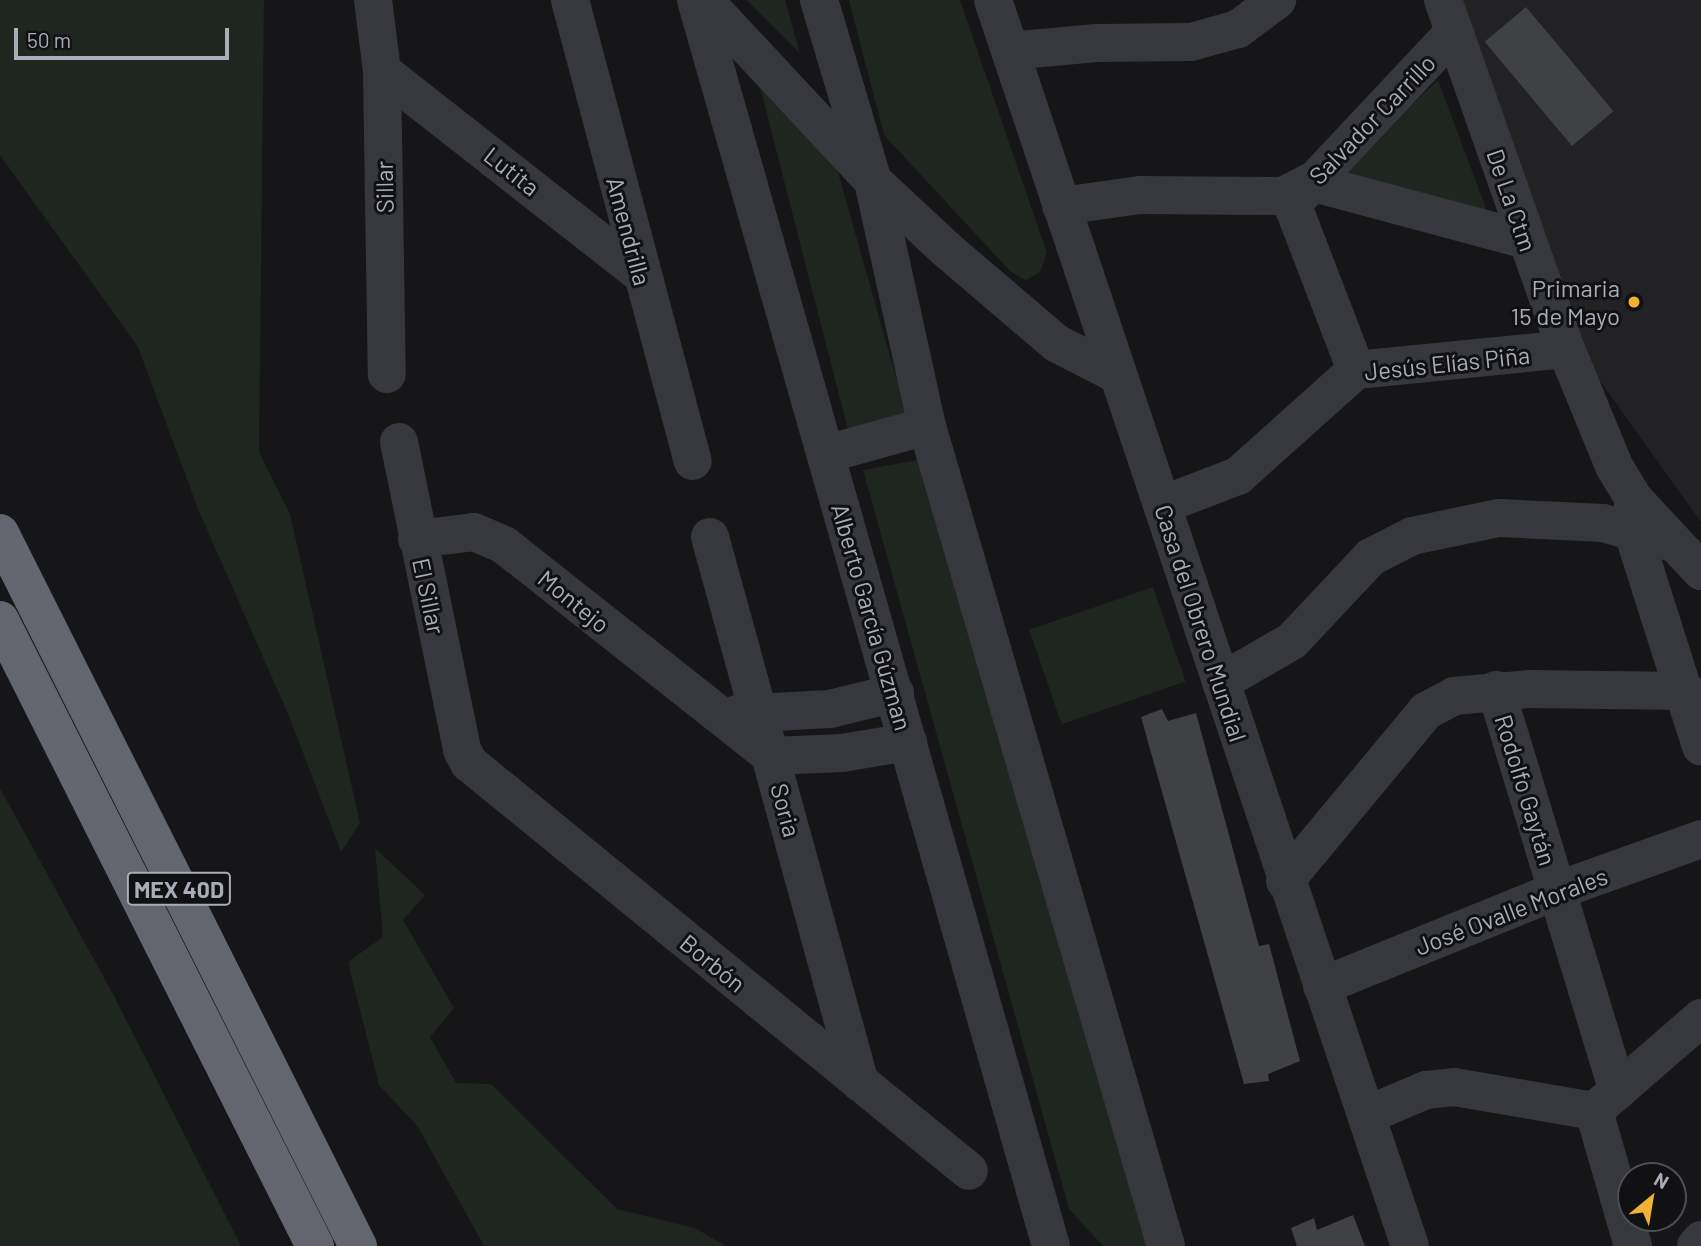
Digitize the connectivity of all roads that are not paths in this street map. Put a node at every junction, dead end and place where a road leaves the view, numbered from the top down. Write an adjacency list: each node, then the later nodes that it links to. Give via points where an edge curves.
1 (373, 0): 11 (street, Sillar)
2 (570, 0): 16 (street, Amendrilla)
3 (696, 0): 23 (street, Alberto García Gúzman)
4 (704, 0): 12 (street)
5 (819, 0): 12 (street)
6 (993, 0): 10 (street, Casa del Obrero Mundial)
7 (1277, 0): 8 (street)
8 (1233, 15): 10 (street, via 1191,42 1097,43)
9 (1448, 17): 13 (street, Salvador Carrillo); 15 (street, De La Ctm)
10 (1010, 51): 14 (street, Casa del Obrero Mundial)
11 (382, 71): 16 (street, Lutita); 19 (street, Sillar)
12 (873, 181): 20 (street, via 1056,343); 21 (street)
13 (1295, 195): 14 (street, via 1140,195); 15 (street); 18 (street)
14 (1061, 206): 20 (street, Casa del Obrero Mundial)
15 (1526, 240): 17 (street, De La Ctm)
16 (640, 274): 24 (street, Amendrilla)
17 (1566, 349): 18 (street, Jesús Elías Piña); 26 (street, De La Ctm)
18 (1356, 370): 25 (street, Jesús Elías Piña, via 1238,476)
19 (387, 374)
20 (1116, 374): 25 (street, Casa del Obrero Mundial)
21 (927, 426): 23 (street); 56 (street)
22 (399, 442): 29 (street, El Sillar)
23 (826, 454): 35 (street, Alberto García Gúzman)
24 (693, 461)
25 (1162, 505): 32 (street, Casa del Obrero Mundial)
26 (1632, 513): 30 (street, De La Ctm, via 1675,544); 32 (street, via 1499,518 1412,536 1371,557 1292,641); 34 (street)
27 (0, 533): 55 (highway, MEX 40D)
28 (710, 537): 37 (street, Soria)
29 (417, 539): 36 (street, Montejo, via 474,532 504,545); 40 (street, El Sillar)
30 (1701, 571)
31 (0, 620): 54 (highway, MEX 40D)
32 (1221, 682): 43 (street, Casa del Obrero Mundial)
33 (1496, 690): 34 (street); 43 (street, via 1454,696 1426,711); 44 (street, Rodolfo Gaytán)
34 (1686, 691): 39 (street)
35 (895, 693): 37 (street, via 830,709); 38 (street, Alberto García Gúzman)
36 (713, 713): 37 (street); 41 (street, Montejo)
37 (761, 715): 41 (street, Soria)
38 (908, 742): 41 (street, via 842,753); 52 (street, Alberto García Gúzman)
39 (1701, 746)
40 (462, 750): 47 (street, Borbón, via 479,774)
41 (771, 756): 47 (street, Soria)
42 (1701, 839): 44 (street, José Ovalle Morales)
43 (1285, 881): 45 (street, Casa del Obrero Mundial)
44 (1556, 891): 45 (street, José Ovalle Morales); 48 (street, Rodolfo Gaytán)
45 (1322, 986): 49 (street, Casa del Obrero Mundial)
46 (1701, 1018): 48 (street)
47 (860, 1083): 50 (street, Borbón)
48 (1606, 1101): 49 (street, via 1454,1087 1426,1090); 53 (street, Rodolfo Gaytán)
49 (1367, 1115): 57 (street, Casa del Obrero Mundial)
50 (969, 1171)
51 (1701, 1240): 58 (street)
52 (1054, 1242)
53 (1626, 1244)
54 (315, 1246)
55 (358, 1246)
56 (1166, 1246)
57 (1410, 1246)
58 (1696, 1246)

